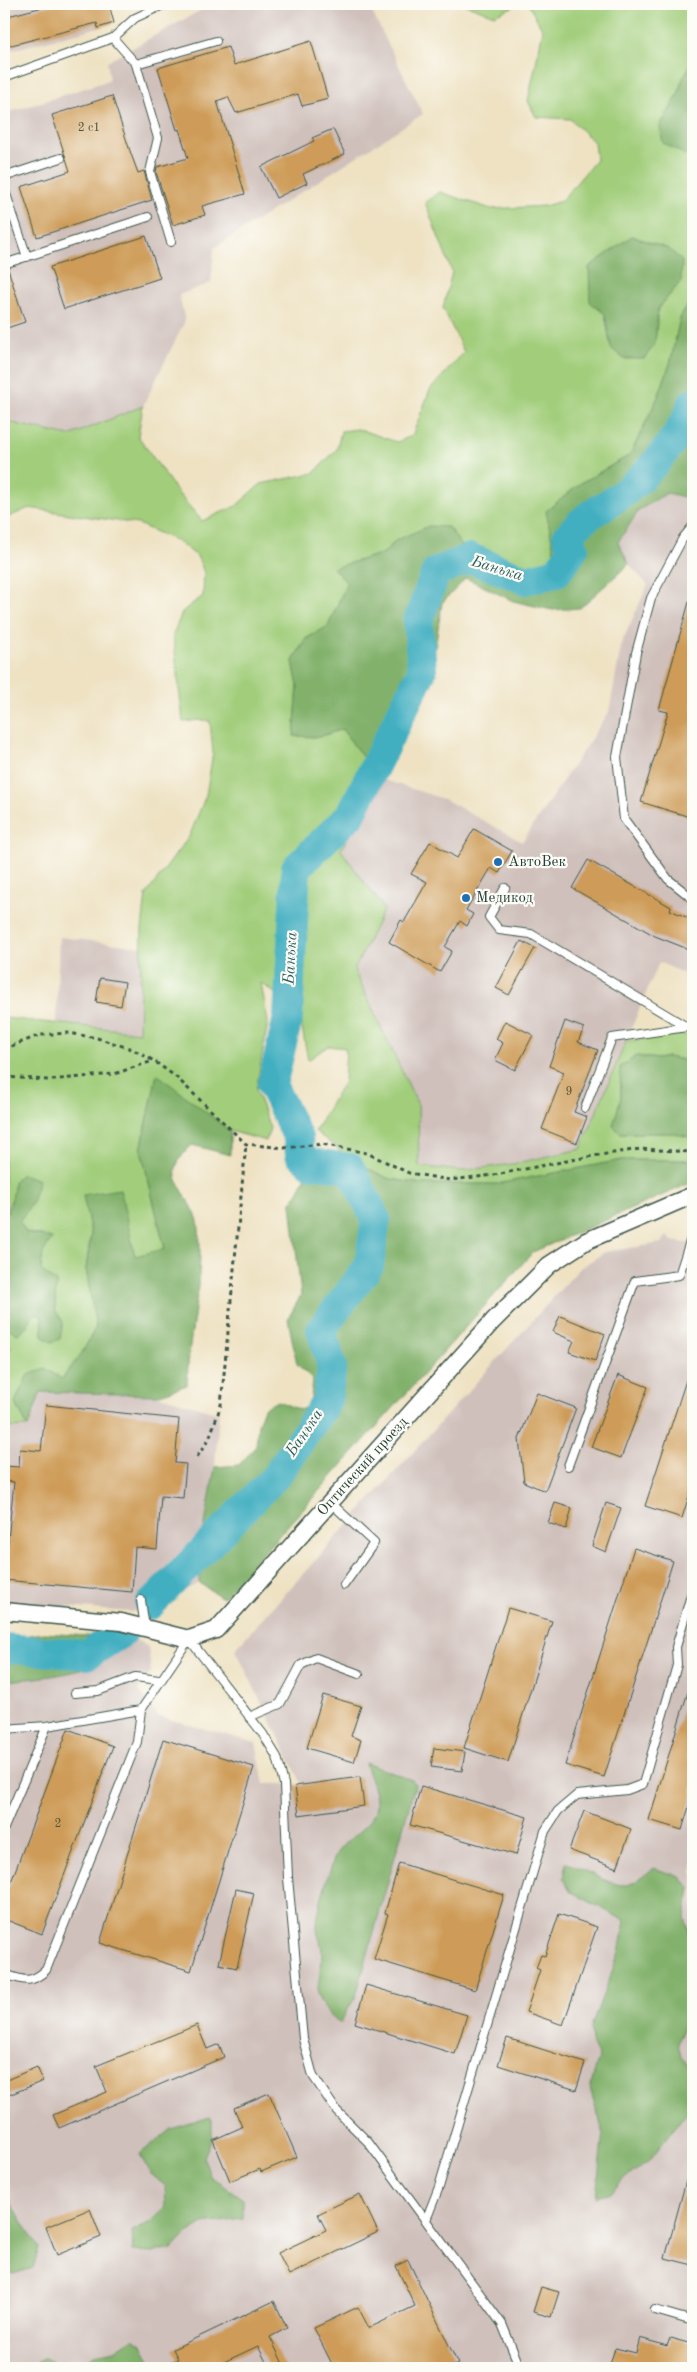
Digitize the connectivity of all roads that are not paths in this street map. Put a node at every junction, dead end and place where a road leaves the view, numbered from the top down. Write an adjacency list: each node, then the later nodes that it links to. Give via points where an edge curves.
1 (165, 4): 2 (lane, via 135,18)
2 (113, 38): 4 (lane); 5 (lane)
3 (216, 40): 4 (lane)
4 (136, 64): 10 (lane, via 158,138 150,172)
5 (4, 77)
6 (61, 158): 7 (lane)
7 (4, 177)
8 (4, 188): 11 (lane)
9 (148, 217): 11 (lane)
10 (171, 242)
11 (27, 257): 12 (lane)
12 (4, 264)
13 (693, 526): 15 (lane, via 683,538 651,598 636,653 617,757 624,819 668,879)
14 (506, 888): 16 (lane, via 489,917 499,930 531,934)
15 (693, 899)
16 (690, 1028): 17 (lane, via 612,1038)
17 (585, 1108)
18 (693, 1196): 21 (street, Оптический проезд, via 586,1241 549,1265 493,1321)
19 (693, 1232): 20 (lane, via 679,1275 635,1281)
20 (568, 1466)
21 (330, 1503): 22 (lane, via 374,1543); 27 (street, Оптический проезд, via 216,1630)
22 (344, 1585)
23 (693, 1588): 37 (lane, via 676,1647 677,1665 643,1784 627,1790 577,1795 558,1811 545,1831 440,2188)
24 (141, 1600): 26 (lane)
25 (4, 1611): 26 (street, via 121,1622)
26 (145, 1628): 27 (street)
27 (189, 1639): 29 (lane); 32 (lane)
28 (359, 1674): 32 (lane, via 316,1658 301,1665 280,1704)
29 (160, 1680): 30 (lane, via 135,1677 98,1691); 31 (lane)
30 (75, 1693)
31 (140, 1710): 33 (lane); 36 (lane, via 137,1742 46,1970 37,1978 24,1980)
32 (249, 1717): 37 (lane, via 276,1757 284,1784 288,1878 303,2039 313,2076 336,2110 368,2142)
33 (46, 1726): 34 (lane); 35 (lane)
34 (4, 1729)
35 (4, 1828)
36 (4, 1974)
37 (426, 2220): 40 (lane, via 502,2324)
38 (655, 2310): 39 (lane)
39 (693, 2321)
40 (520, 2368)

